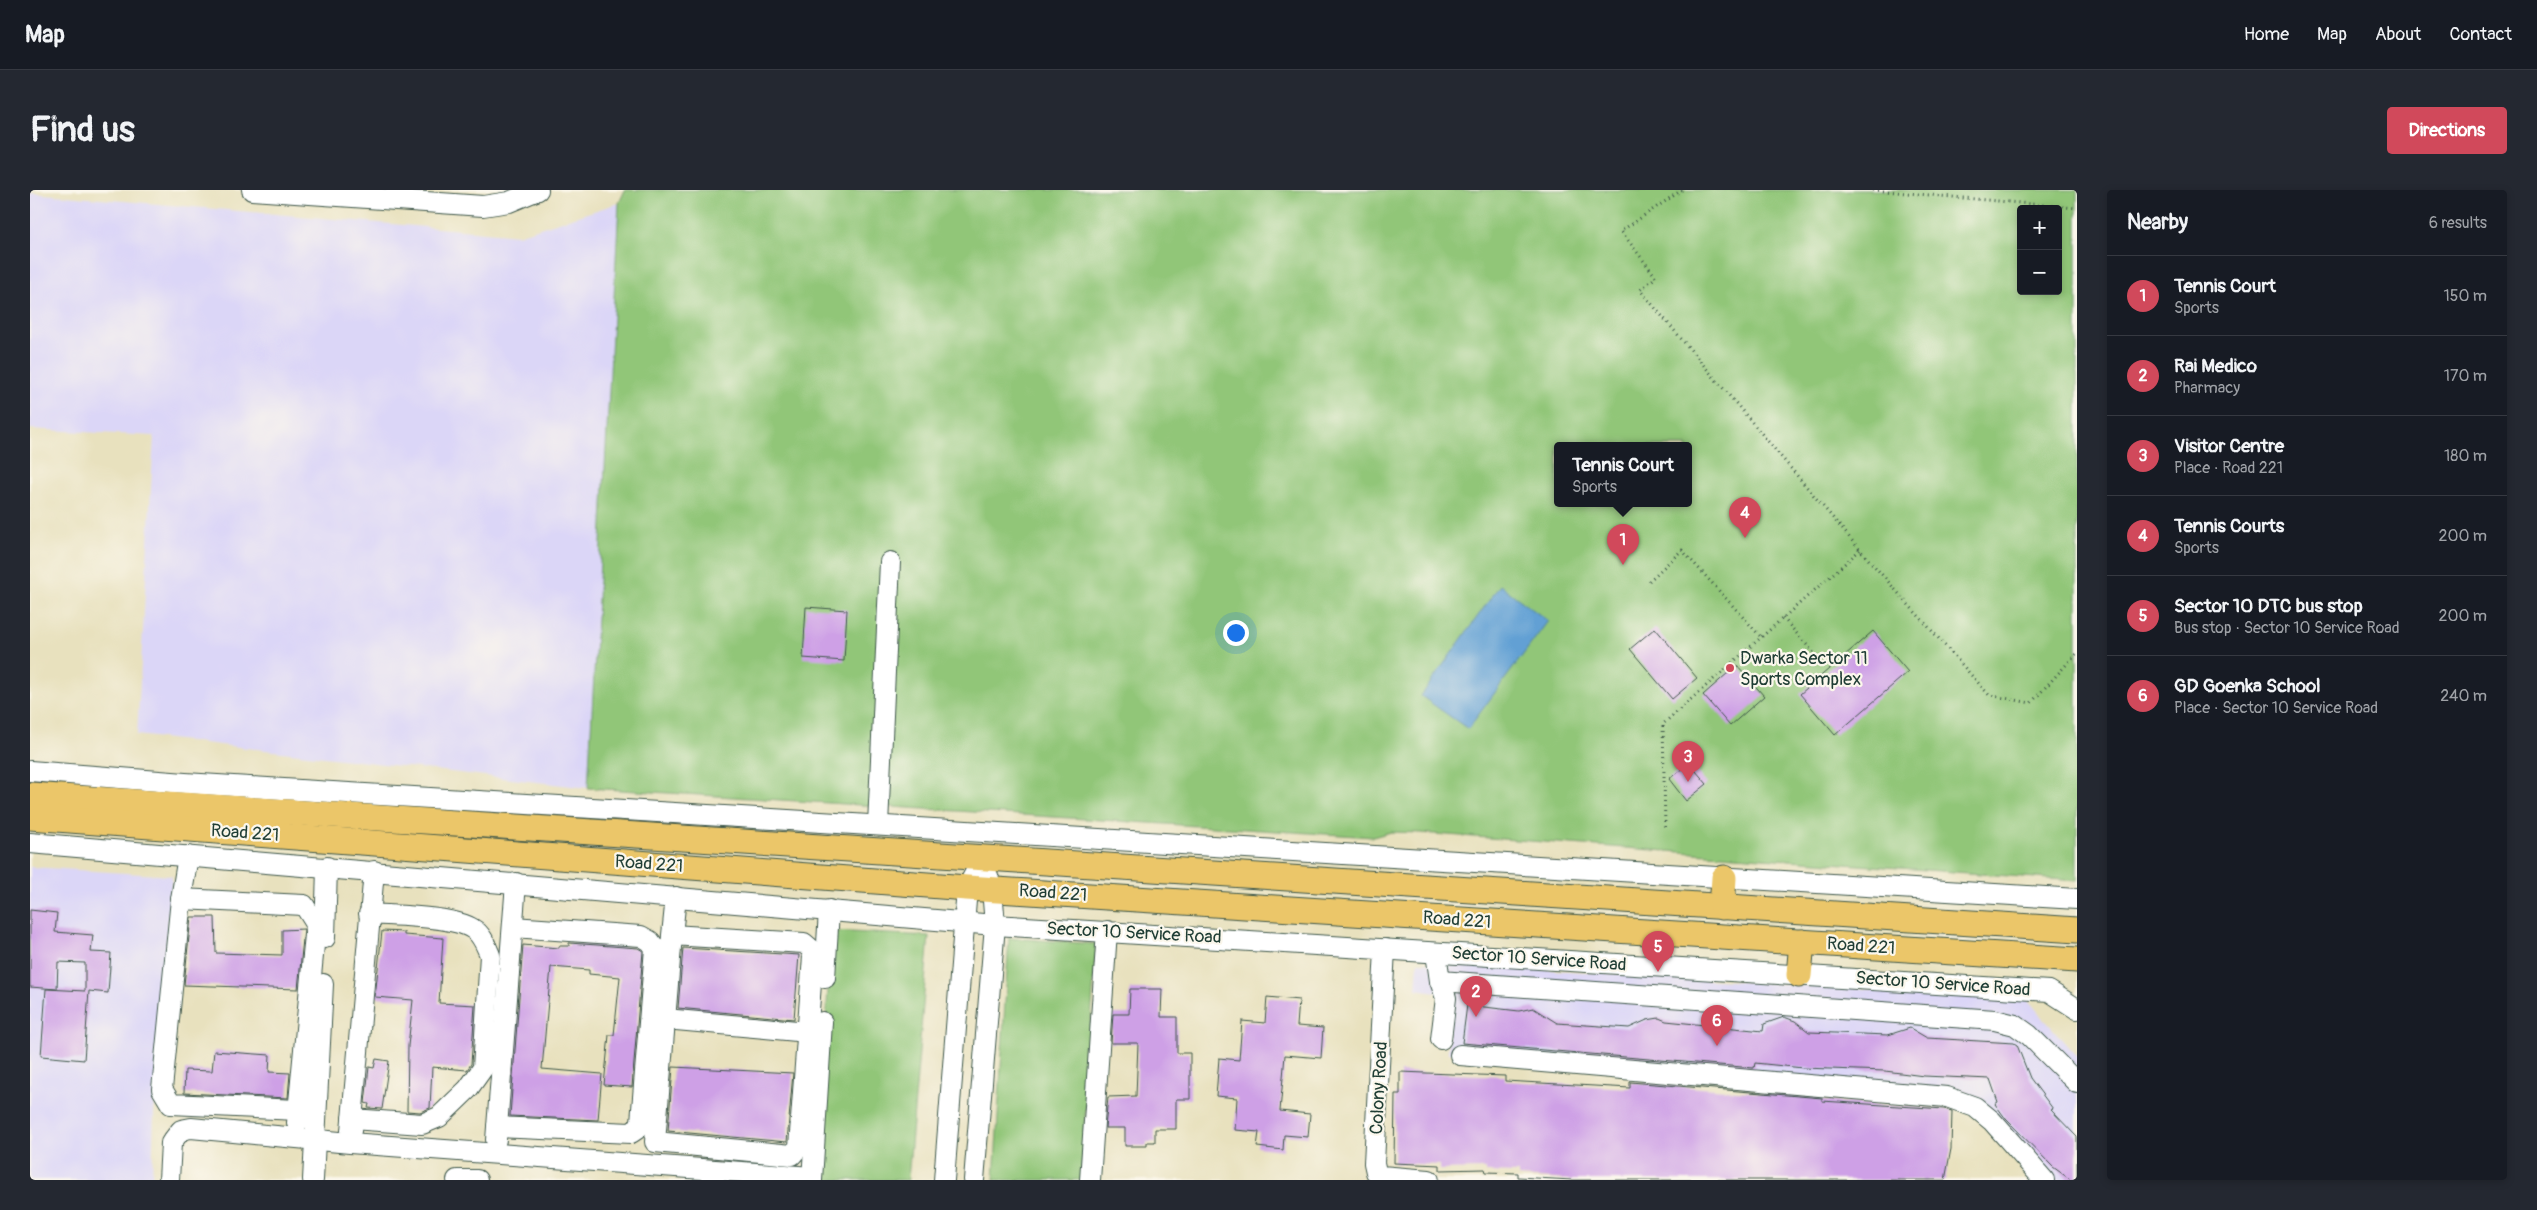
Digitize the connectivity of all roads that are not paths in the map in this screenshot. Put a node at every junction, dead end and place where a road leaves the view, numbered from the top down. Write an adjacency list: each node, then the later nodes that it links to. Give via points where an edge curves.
1 (252, 190): 2 (street, via 483,206 509,202)
2 (538, 190)
3 (890, 562): 7 (street)
4 (30, 771): 7 (street)
5 (30, 796): 10 (main road, Road 221)
6 (30, 817): 15 (main road, Road 221)
7 (878, 826): 13 (street)
8 (30, 843): 9 (street, Sector 10 Service Road)
9 (188, 856): 11 (street, Sector 10 Service Road); 18 (street)
10 (982, 860): 15 (street); 16 (street); 20 (main road, Road 221)
11 (327, 867): 12 (street, Sector 10 Service Road); 47 (street)
12 (374, 871): 14 (street, Sector 10 Service Road); 22 (street)
13 (1724, 878): 19 (street); 20 (main road)
14 (516, 883): 17 (street, Sector 10 Service Road); 25 (street)
15 (967, 888): 16 (main road, Road 221); 23 (street)
16 (992, 889): 24 (street); 29 (main road, Road 221)
17 (676, 897): 21 (street, Sector 10 Service Road); 28 (street)
18 (181, 899): 43 (street, via 304,905 311,913 316,924); 43 (street, via 162,1089 165,1098 171,1104)
19 (2077, 899)
20 (1722, 907): 26 (main road, Road 221)
21 (829, 910): 23 (street, Sector 10 Service Road); 52 (street)
22 (369, 914): 44 (street); 44 (street, via 460,922 475,930 483,940 490,955 483,1068 468,1089 445,1111 422,1124)
23 (964, 923): 24 (street, Sector 10 Service Road); 57 (street)
24 (995, 925): 27 (street, Sector 10 Service Road); 58 (street)
25 (513, 927): 45 (street); 45 (street, via 641,936 655,948 638,1129 631,1133)
26 (2077, 930)
27 (1107, 931): 30 (street, Sector 10 Service Road); 59 (street)
28 (672, 935): 38 (street); 39 (street, via 804,943 813,956)
29 (1802, 942): 32 (main road, Road 221); 34 (main road)
30 (1385, 950): 31 (street, Sector 10 Service Road); 60 (street, Colony Road, via 1374,1163 1376,1172 1381,1176)
31 (1436, 952): 34 (street, Sector 10 Service Road); 36 (street)
32 (2044, 957): 33 (main road, Road 221); 35 (main road)
33 (2077, 960)
34 (1799, 975): 37 (street, Sector 10 Service Road, via 2048,991)
35 (2077, 977)
36 (1440, 981): 40 (street, via 1446,998); 42 (street, via 1995,1020 2015,1025 2029,1035)
37 (2077, 1009)
38 (665, 1019): 39 (street); 48 (street)
39 (808, 1032): 48 (street, via 799,1147 792,1155)
40 (1441, 1039)
41 (1460, 1055): 61 (street, via 1947,1097 1975,1107 1992,1121)
42 (2077, 1083)
43 (298, 1110): 46 (street)
44 (352, 1119): 49 (street)
45 (497, 1127): 50 (street)
46 (294, 1137): 47 (street); 53 (street, via 191,1128 181,1130 171,1143)
47 (317, 1139): 49 (street); 54 (street)
48 (655, 1142): 51 (street)
49 (350, 1143): 50 (street)
50 (495, 1154): 51 (street)
51 (656, 1166): 52 (street)
52 (812, 1178)
53 (169, 1180)
54 (313, 1180)
55 (457, 1180): 56 (street)
56 (477, 1180)
57 (944, 1180)
58 (974, 1180)
59 (1090, 1180)
60 (1429, 1180)
61 (2044, 1180)

